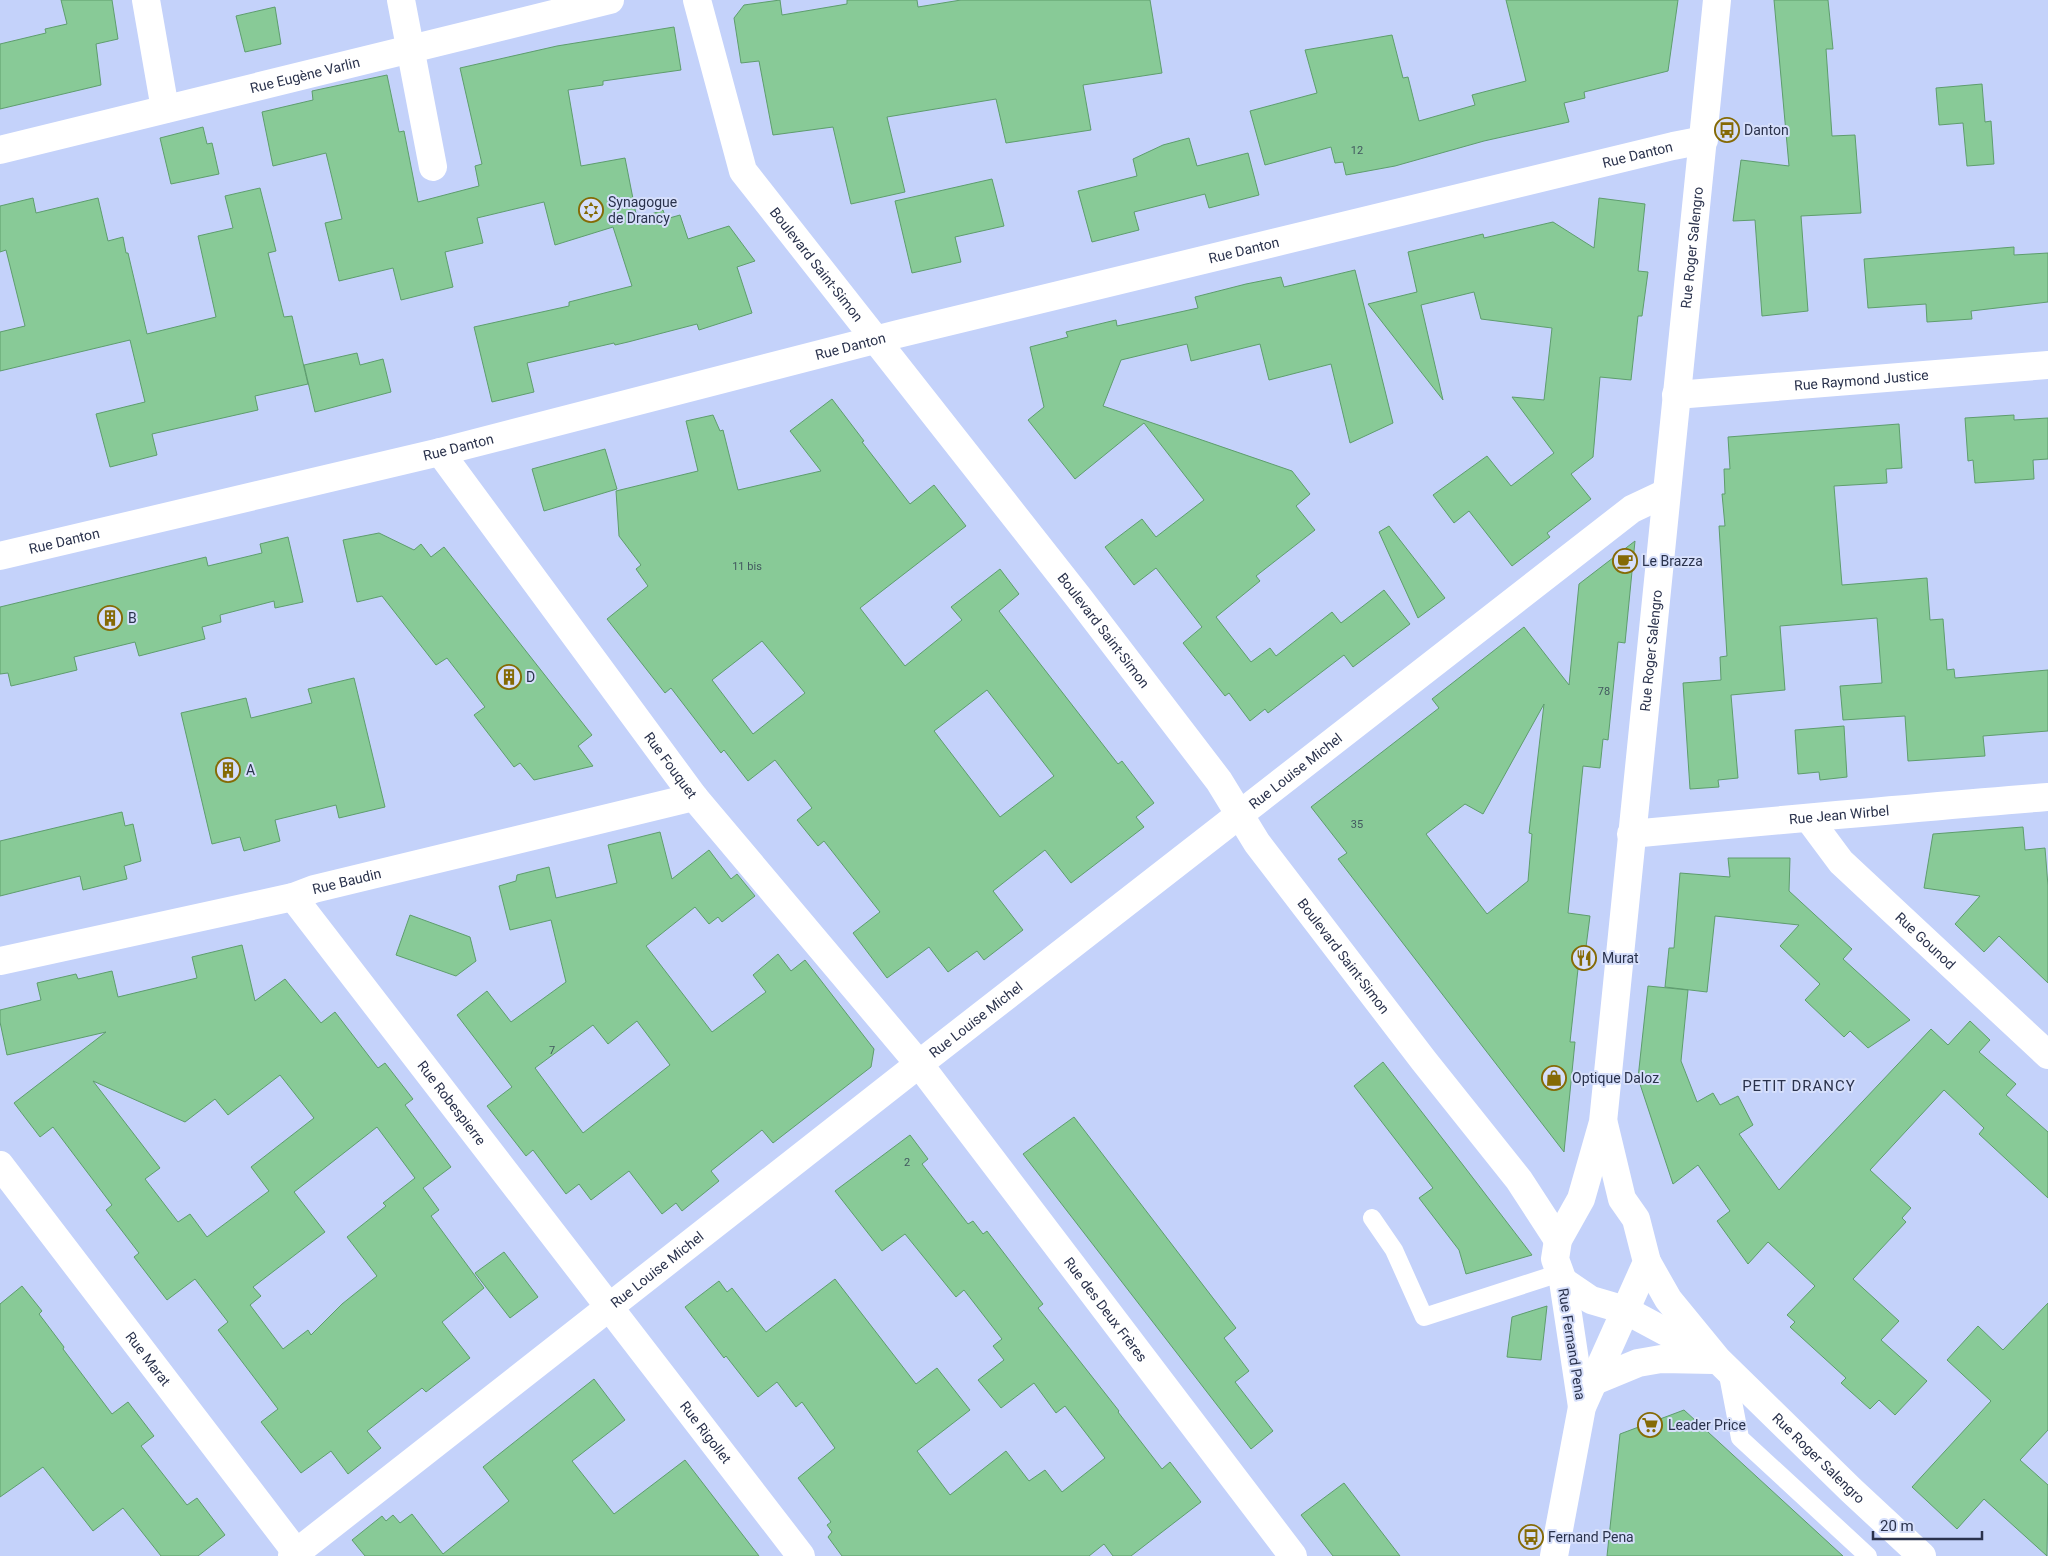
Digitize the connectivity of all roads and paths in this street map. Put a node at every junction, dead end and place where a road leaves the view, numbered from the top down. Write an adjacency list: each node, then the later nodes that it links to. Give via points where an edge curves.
1 (146, 0): 7 (street)
2 (401, 0): 6 (street)
3 (610, 0): 6 (street, Rue Eugène Varlin)
4 (698, 0): 11 (street, Boulevard Saint-Simon, via 742,171)
5 (1717, 0): 8 (street, Rue Roger Salengro)
6 (412, 48): 7 (street, Rue Eugène Varlin); 10 (street)
7 (165, 109): 9 (street, Rue Eugène Varlin)
8 (1704, 140): 11 (street, Rue Danton); 13 (street, Rue Roger Salengro)
9 (0, 150)
10 (434, 167)
11 (877, 339): 14 (street, Rue Danton); 19 (street, Boulevard Saint-Simon, via 1213,774)
12 (2048, 365): 13 (street, Rue Raymond Justice)
13 (1676, 395): 15 (street, Rue Roger Salengro)
14 (440, 452): 16 (street, Rue Danton); 17 (street, Rue Fouquet)
15 (1666, 493): 19 (street, Rue Louise Michel, via 1632,509); 21 (street, Rue Roger Salengro)
16 (0, 556)
17 (694, 797): 22 (street, Rue Baudin); 25 (street, Rue Fouquet)
18 (2048, 798): 20 (street, Rue Jean Wirbel, via 1859,811)
19 (1239, 815): 25 (street, Rue Louise Michel); 31 (street, Boulevard Saint-Simon, via 1418,1053 1519,1180)
20 (1809, 819): 21 (street, Rue Jean Wirbel); 24 (street, Rue Gounod, via 1840,862)
21 (1631, 834): 26 (street, Rue Roger Salengro)
22 (293, 897): 23 (street, Rue Baudin); 34 (street, Rue Robespierre)
23 (0, 961)
24 (2048, 1056)
25 (919, 1064): 34 (street, Rue Louise Michel); 41 (street, Rue des Deux Frères)
26 (1603, 1122): 28 (street, Rue Roger Salengro); 29 (street, Rue Roger Salengro)
27 (0, 1165): 39 (street, Rue Marat)
28 (1581, 1199): 29 (street); 31 (street)
29 (1622, 1199): 32 (street, via 1636,1219)
30 (1372, 1218): 33 (lane, via 1394,1250 1424,1317)
31 (1558, 1240): 33 (street, via 1555,1259)
32 (1647, 1262): 35 (street); 36 (street, Rue Roger Salengro, via 1668,1299)
33 (1562, 1277): 35 (street, via 1591,1300); 38 (street, Rue Fernand Pena)
34 (609, 1309): 39 (street, Rue Louise Michel); 40 (street, Rue Rigollet)
35 (1625, 1310): 36 (street, Rue Roger Salengro); 37 (street, Rue Fernand Pena)
36 (1722, 1365): 37 (street, via 1661,1359 1638,1363); 43 (lane, via 1740,1438); 44 (street, Rue Roger Salengro)
37 (1592, 1382): 38 (street, Rue Fernand Pena)
38 (1582, 1407): 42 (street, Rue Fernand Pena)
39 (296, 1555)
40 (801, 1556)
41 (1293, 1556)
42 (1554, 1556)
43 (1868, 1556)
44 (1922, 1556)

